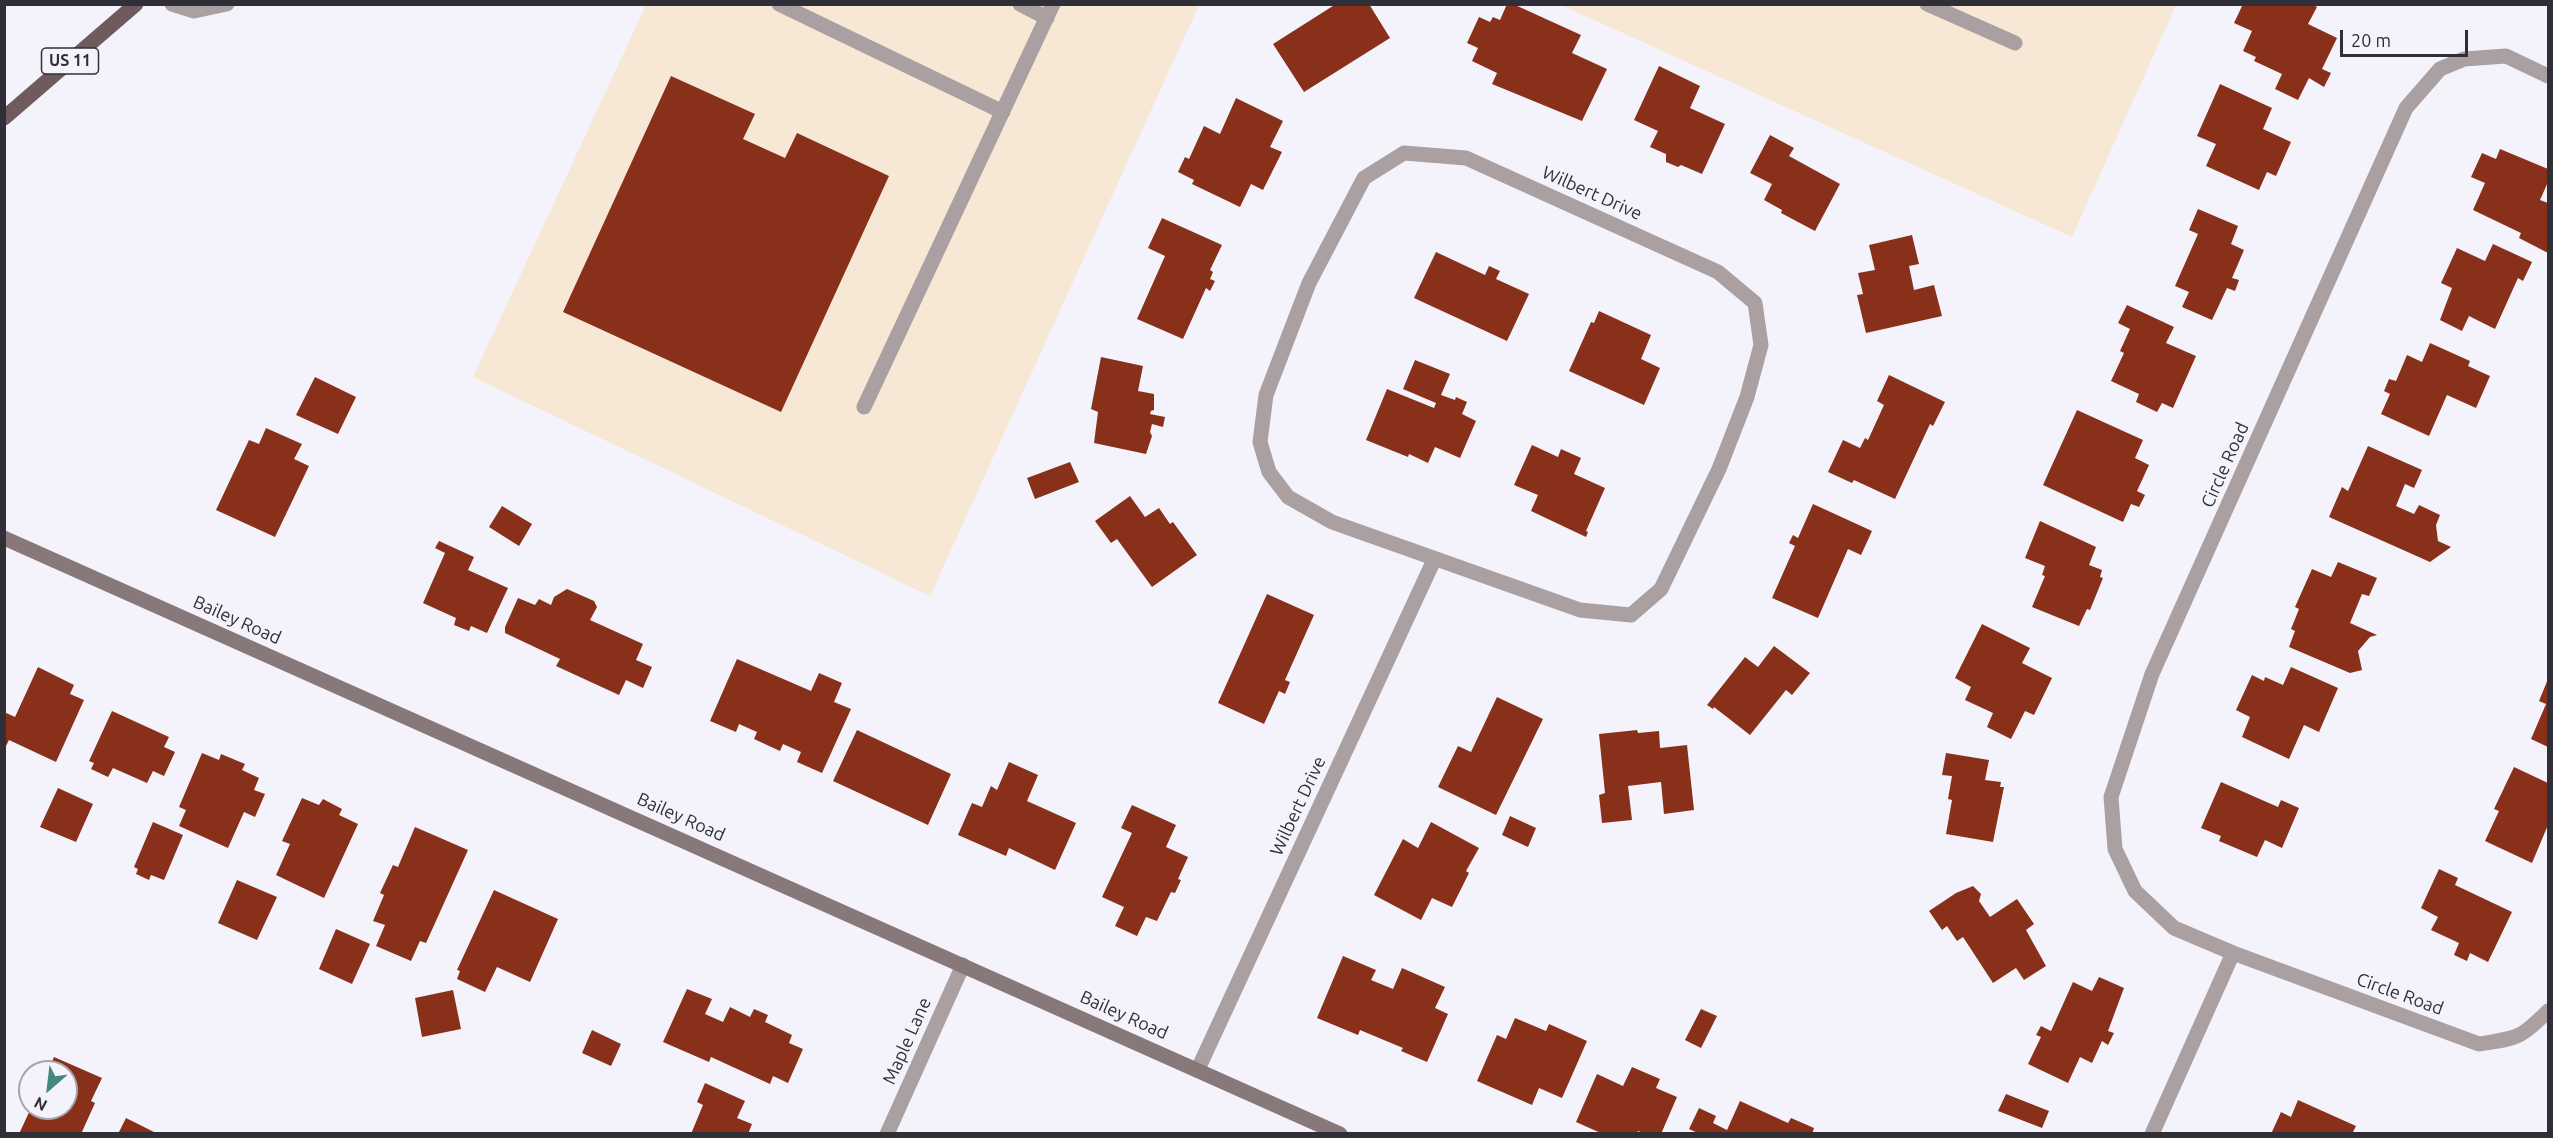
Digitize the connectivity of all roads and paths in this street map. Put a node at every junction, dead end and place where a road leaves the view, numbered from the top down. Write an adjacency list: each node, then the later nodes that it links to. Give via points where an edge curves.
1 (136, 4): 11 (main road, US 11)
2 (172, 4): 3 (street, via 194,11)
3 (227, 4)
4 (779, 4): 10 (street)
5 (1020, 4): 7 (street)
6 (1928, 4): 8 (street)
7 (1050, 11): 10 (street)
8 (2015, 43)
9 (2548, 76): 15 (street, Circle Road, via 2506,56 2464,58 2440,69 2406,108 2152,675 2111,797 2115,849 2135,891 2174,928)
10 (1003, 112): 12 (street)
11 (4, 118)
12 (864, 407)
13 (4, 537): 16 (street, Bailey Road)
14 (1434, 560): 14 (street, Wilbert Drive, via 1332,522 1288,497 1269,471 1260,442 1266,395 1309,283 1364,178 1404,153 1466,158 1718,272 1755,303 1761,345 1747,397 1719,469 1661,589 1631,615 1580,610); 18 (street, Wilbert Drive)
15 (2233, 953): 17 (street, Circle Road, via 2479,1044 2517,1038); 21 (street)
16 (963, 965): 18 (street, Bailey Road); 19 (street, Maple Lane)
17 (2548, 1011)
18 (1198, 1070): 20 (street, Bailey Road)
19 (887, 1134)
20 (1341, 1134)
21 (2152, 1134)

